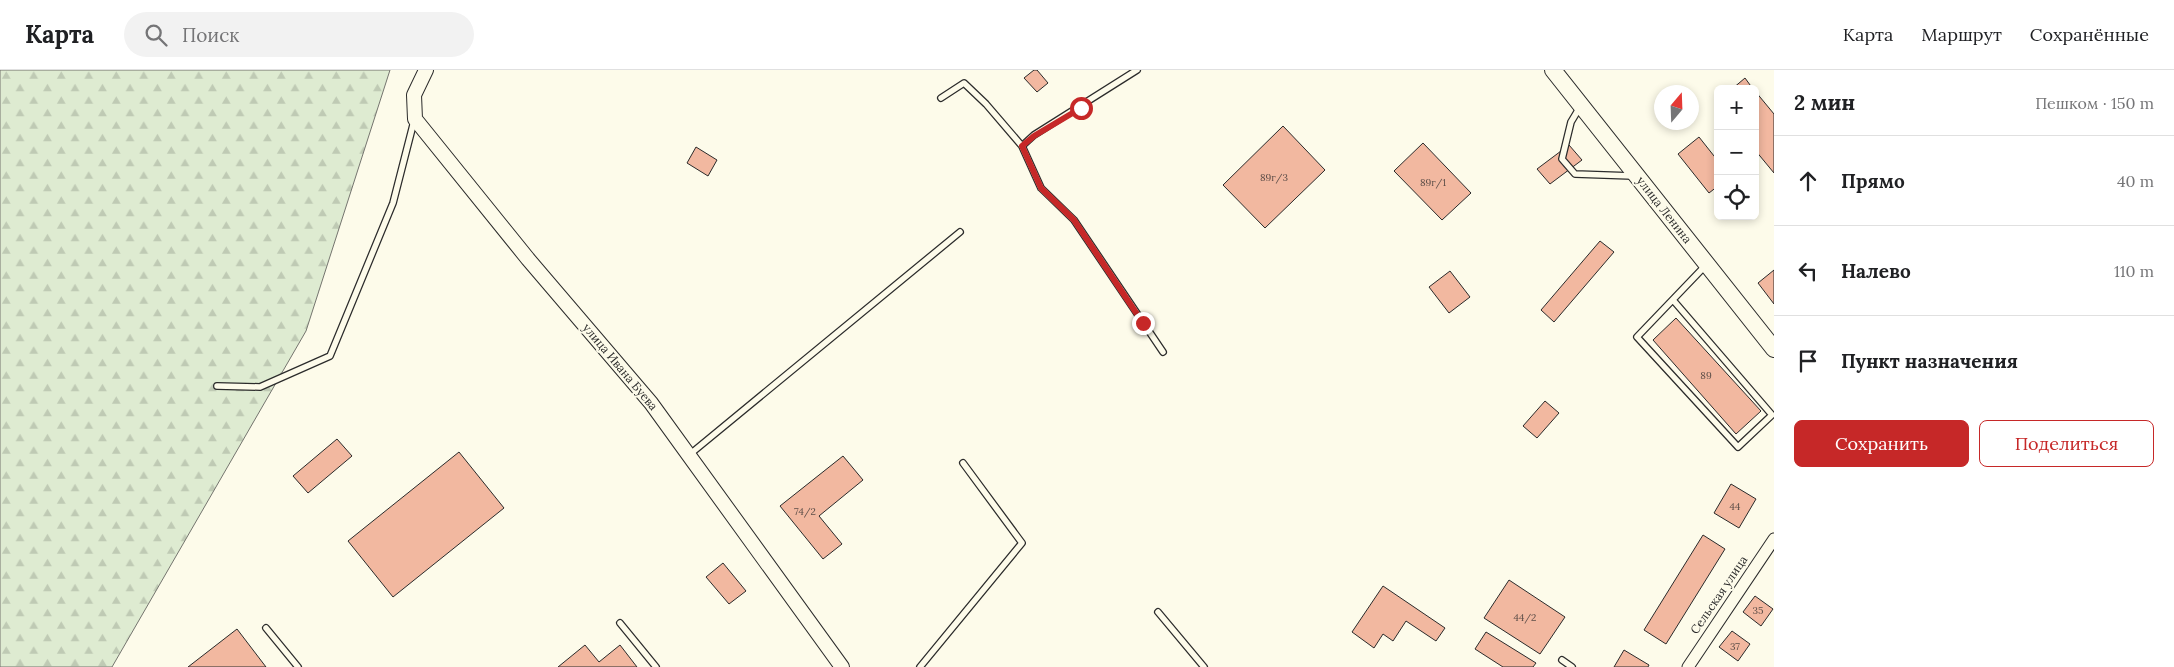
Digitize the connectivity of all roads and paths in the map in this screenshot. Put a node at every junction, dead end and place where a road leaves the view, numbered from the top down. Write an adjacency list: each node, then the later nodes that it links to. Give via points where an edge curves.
1 (426, 70): 6 (street, via 414,95)
2 (1137, 70): 7 (lane)
3 (1553, 70): 5 (main road, улица Ленина)
4 (942, 98): 7 (lane, via 964,83)
5 (1581, 105): 8 (main road, улица Ленина); 8 (lane, via 1571,122 1562,159 1575,174)
6 (415, 119): 14 (lane, via 393,203 330,356 260,387); 15 (street, улица Ивана Буева, via 528,260 651,403)
7 (1022, 146): 13 (lane, via 1041,188 1074,220)
8 (1637, 176): 10 (main road, улица Ленина)
9 (960, 232): 15 (lane)
10 (1707, 264): 11 (lane); 12 (main road, улица Ленина)
11 (1673, 300): 11 (lane, via 1772,415 1738,447 1637,337)
12 (1774, 350)
13 (1163, 352)
14 (217, 386)
15 (689, 455): 24 (street, улица Ивана Буева)
16 (963, 463): 25 (lane, via 1022,543)
17 (1774, 539): 28 (street, Сельская улица)
18 (1158, 612): 26 (lane)
19 (620, 623): 23 (lane)
20 (266, 628): 22 (lane)
21 (1562, 660): 27 (lane)
22 (298, 667)
23 (656, 667)
24 (842, 667)
25 (920, 667)
26 (1204, 667)
27 (1572, 667)
28 (1688, 667)

